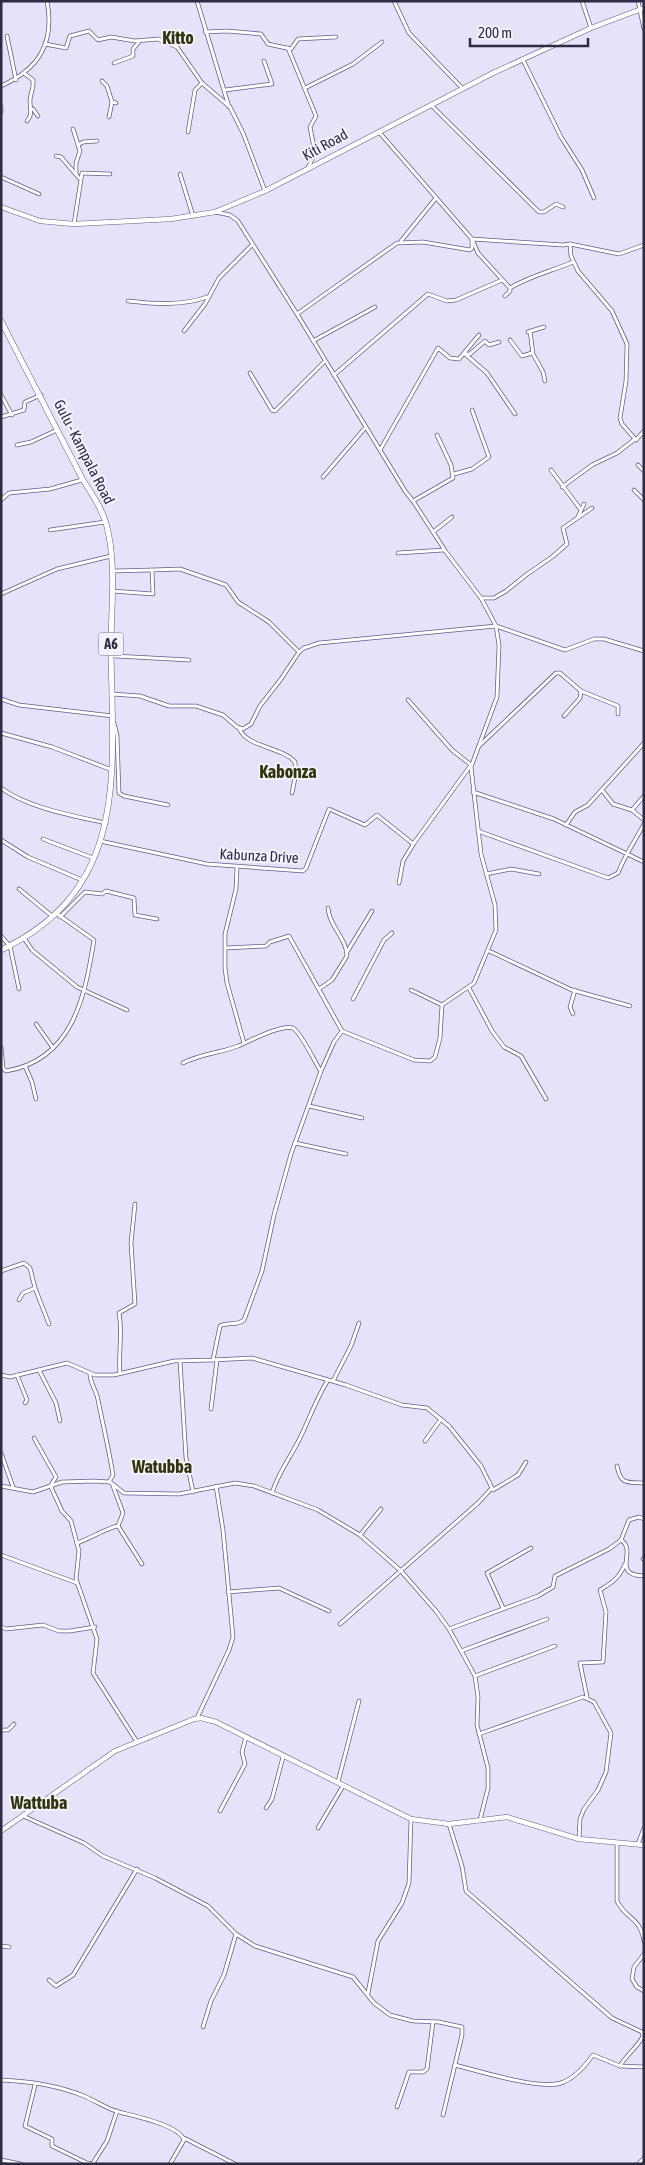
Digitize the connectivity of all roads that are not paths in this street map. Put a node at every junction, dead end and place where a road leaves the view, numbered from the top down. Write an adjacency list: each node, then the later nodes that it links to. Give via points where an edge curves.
1 (47, 1): 14 (street, via 50,28)
2 (197, 1): 9 (street)
3 (394, 1): 25 (street, via 409,33)
4 (582, 1): 7 (street)
5 (638, 1): 6 (street)
6 (642, 8): 7 (street, Kiti Road); 8 (street)
7 (591, 28): 16 (street, Kiti Road)
8 (644, 29)
9 (205, 32): 15 (street, via 261,34 268,44); 26 (street)
10 (7, 36): 20 (street)
11 (336, 37): 15 (street, via 298,39 292,48)
12 (140, 41): 14 (street, via 111,37 98,40 89,31 70,36 66,48); 18 (street, via 133,56); 22 (street, via 158,39 174,44)
13 (382, 42): 24 (street, via 354,64)
14 (45, 44): 19 (street, via 39,58)
15 (288, 48): 24 (street)
16 (523, 60): 25 (street, Kiti Road); 50 (street)
17 (264, 61): 26 (street, via 272,84)
18 (114, 63)
19 (25, 74): 20 (street); 30 (street, via 32,80 34,89 30,102)
20 (16, 80): 23 (street)
21 (102, 81): 33 (street, via 114,103)
22 (202, 83): 29 (street); 37 (street, via 195,90)
23 (1, 86)
24 (305, 88): 41 (street, via 316,116 310,127 315,152)
25 (462, 88): 27 (street, Kiti Road)
26 (225, 90): 29 (street)
27 (431, 104): 36 (street, Kiti Road); 52 (street, via 539,212 556,204)
28 (1, 106): 31 (street)
29 (230, 107): 47 (street)
30 (32, 108): 32 (street); 34 (street)
31 (1, 112)
32 (38, 116)
33 (108, 117)
34 (27, 121)
35 (73, 129): 39 (street)
36 (378, 131): 41 (street, Kiti Road); 49 (street)
37 (188, 132)
38 (97, 141): 39 (street)
39 (78, 145): 42 (street)
40 (56, 156): 42 (street, via 61,157)
41 (308, 169): 47 (street, Kiti Road)
42 (76, 174): 46 (street)
43 (110, 174): 46 (street, via 82,174)
44 (180, 174): 54 (street)
45 (1, 177): 48 (street)
46 (80, 178): 55 (street)
47 (264, 190): 53 (street, Kiti Road)
48 (39, 194)
49 (436, 198): 56 (street); 57 (street)
50 (594, 198)
51 (1, 207): 55 (street, Kiti Road, via 34,220)
52 (563, 207)
53 (215, 212): 54 (street, Kiti Road); 59 (street, via 235,218)
54 (194, 217): 55 (street, Kiti Road)
55 (74, 224)
56 (472, 240): 57 (street, via 470,250); 58 (street); 62 (street)
57 (401, 241): 68 (street)
58 (570, 244): 60 (street, via 619,254); 61 (street)
59 (252, 245): 64 (street, via 219,278); 68 (street)
60 (644, 246)
61 (573, 262): 63 (street, via 529,277); 92 (street, via 612,311 627,344 620,418)
62 (502, 280): 63 (street); 80 (street, via 456,300 447,301 428,294)
63 (510, 288): 65 (street)
64 (208, 296): 66 (street, via 196,301 169,303); 71 (street)
65 (506, 296)
66 (128, 301)
67 (375, 307): 74 (street)
68 (297, 314): 74 (street)
69 (1, 321): 82 (main road, Gulu - Kampala Road / A6)
70 (544, 327): 77 (street, via 529,332)
71 (184, 331)
72 (479, 335): 76 (street)
73 (510, 340): 77 (street, via 522,356)
74 (313, 341): 78 (street)
75 (499, 342): 76 (street, via 489,345 485,341 470,354)
76 (465, 354): 85 (street, via 487,373); 94 (street, via 455,360 438,348)
77 (533, 354): 81 (street)
78 (325, 361): 79 (street, via 275,411); 80 (street)
79 (250, 373)
80 (334, 375): 88 (street)
81 (545, 381)
82 (40, 395): 86 (street, via 25,402 24,410); 89 (main road, Gulu - Kampala Road / A6)
83 (1, 396): 86 (street)
84 (472, 410): 98 (street, via 489,456 472,469)
85 (515, 414)
86 (12, 415): 87 (street)
87 (1, 417)
88 (365, 428): 94 (street); 99 (street)
89 (58, 430): 93 (street); 100 (main road, Gulu - Kampala Road / A6)
90 (644, 431): 92 (street)
91 (437, 435): 98 (street)
92 (635, 439): 101 (street)
93 (17, 445)
94 (380, 450): 105 (street)
95 (638, 465): 97 (street)
96 (551, 470): 101 (street)
97 (644, 471)
98 (454, 474): 105 (street, via 451,480)
99 (323, 477)
100 (83, 480): 103 (street, via 50,489 10,493); 111 (main road, Gulu - Kampala Road / A6, via 98,503)
101 (562, 487): 108 (street)
102 (634, 490): 104 (street)
103 (1, 500)
104 (644, 500)
105 (413, 501): 113 (street)
106 (584, 504): 108 (street)
107 (592, 508): 110 (street)
108 (581, 510): 110 (street)
109 (452, 517): 113 (street)
110 (578, 518): 121 (street, via 563,528 567,544 552,557 494,598)
111 (105, 522): 112 (street); 116 (main road, Gulu - Kampala Road / A6)
112 (50, 530)
113 (432, 532): 114 (street)
114 (444, 550): 115 (street); 121 (street)
115 (398, 553)
116 (111, 556): 118 (main road, Gulu - Kampala Road / A6); 120 (street, via 57,570)
117 (152, 570): 118 (street); 119 (street, via 153,594); 125 (street, via 180,569 226,585 238,602 269,622)
118 (112, 572): 119 (main road, Gulu - Kampala Road / A6)
119 (112, 592): 124 (main road, Gulu - Kampala Road / A6)
120 (1, 594)
121 (481, 598): 122 (street)
122 (496, 626): 123 (street, via 565,650 594,639); 125 (street, via 319,643); 137 (street, via 498,698)
123 (644, 651)
124 (111, 652): 126 (street, via 115,656); 128 (main road, Gulu - Kampala Road / A6)
125 (299, 652): 134 (street, via 251,724)
126 (189, 660)
127 (581, 691): 131 (street, via 618,706); 132 (street, via 580,698); 137 (street, via 556,673)
128 (112, 694): 133 (main road, Gulu - Kampala Road / A6); 134 (street, via 140,696 169,706 196,706 222,715)
129 (1, 699): 133 (street, via 20,705)
130 (408, 700): 138 (street, via 452,750)
131 (618, 714)
132 (564, 716)
133 (113, 718): 139 (main road, Gulu - Kampala Road / A6); 145 (street, via 117,735 119,793)
134 (239, 728): 143 (street, via 244,736 285,754 295,762)
135 (1, 734): 139 (street)
136 (644, 743): 141 (street)
137 (480, 746): 138 (street)
138 (471, 765): 142 (street); 155 (street)
139 (113, 770): 148 (main road, Gulu - Kampala Road / A6)
140 (1, 788): 148 (street, via 15,797)
141 (602, 790): 146 (street, via 613,804); 150 (street, via 583,809 575,812)
142 (473, 792): 150 (street); 151 (street)
143 (292, 793)
144 (644, 796): 146 (street)
145 (168, 805)
146 (632, 810): 147 (street)
147 (644, 820)
148 (106, 823): 154 (main road, Gulu - Kampala Road / A6)
149 (644, 824): 156 (street, via 631,849)
150 (566, 825): 156 (street)
151 (478, 831): 156 (street, via 608,878 618,873); 160 (street)
152 (43, 838): 157 (street)
153 (1, 840): 162 (street, via 28,857)
154 (100, 840): 157 (main road, Gulu - Kampala Road / A6); 159 (street, Kabunza Drive, via 195,862)
155 (414, 843): 159 (street, Kabunza Drive, via 380,816 376,815 364,825 329,809 303,871); 163 (street, via 403,861)
156 (626, 852): 158 (street)
157 (93, 858): 162 (main road, Gulu - Kampala Road / A6)
158 (644, 862)
159 (237, 867): 173 (street)
160 (486, 874): 161 (street, via 511,869); 175 (street, via 497,920)
161 (539, 874)
162 (82, 880): 167 (main road, Gulu - Kampala Road / A6)
163 (398, 883)
164 (19, 889): 167 (street)
165 (328, 908): 176 (street)
166 (372, 912): 176 (street)
167 (56, 915): 168 (street, via 85,892 102,894 106,891 134,898 135,915); 171 (main road, Gulu - Kampala Road / A6); 182 (street, via 94,940)
168 (157, 919)
169 (392, 933): 183 (street, via 384,940)
170 (1, 936): 172 (street)
171 (24, 938): 172 (main road, Gulu - Kampala Road / A6); 182 (street, via 32,950)
172 (10, 946): 174 (main road, Gulu - Kampala Road / A6); 178 (street)
173 (226, 948): 179 (street, via 266,946 289,936); 190 (street, via 226,983)
174 (1, 950)
175 (489, 951): 177 (street); 181 (street)
176 (347, 952): 179 (street, via 332,980)
177 (469, 988): 184 (street); 197 (street, via 492,1031 504,1046 521,1056)
178 (19, 989)
179 (319, 989): 189 (street)
180 (411, 990): 184 (street)
181 (575, 990): 185 (street); 187 (street, via 570,1007)
182 (82, 992): 186 (street); 192 (street, via 65,1037)
183 (353, 999)
184 (442, 1005): 189 (street, via 436,1057 430,1061 404,1057)
185 (630, 1006)
186 (127, 1010)
187 (573, 1014)
188 (36, 1024): 192 (street)
189 (342, 1031): 195 (street)
190 (244, 1043): 193 (street); 195 (street, via 288,1028 294,1029)
191 (1, 1047): 194 (street, via 4,1070)
192 (53, 1048): 194 (street, via 46,1056)
193 (183, 1063)
194 (25, 1066): 196 (street)
195 (321, 1071): 198 (street)
196 (36, 1099)
197 (546, 1099)
198 (309, 1106): 199 (street); 200 (street)
199 (362, 1118)
200 (295, 1142): 201 (street); 208 (street, via 262,1271 244,1320 220,1326)
201 (346, 1154)
202 (135, 1204): 211 (street, via 131,1243 135,1304 119,1313 122,1331 118,1352)
203 (1, 1271): 204 (street, via 18,1264 28,1264)
204 (36, 1288): 205 (street, via 23,1293); 207 (street)
205 (20, 1300)
206 (359, 1323): 216 (street)
207 (49, 1324)
208 (215, 1360): 209 (street); 215 (street, via 252,1358); 218 (street)
209 (180, 1361): 211 (street); 233 (street, via 186,1458)
210 (39, 1370): 212 (street, via 67,1363); 214 (street); 220 (street, via 56,1404)
211 (120, 1373): 212 (street)
212 (90, 1374): 226 (street, via 114,1475)
213 (1, 1375): 214 (street)
214 (17, 1375): 217 (street)
215 (328, 1380): 216 (street); 234 (street)
216 (333, 1381): 219 (street, via 402,1405 423,1406)
217 (25, 1402)
218 (210, 1409)
219 (441, 1419): 222 (street); 232 (street, via 481,1466)
220 (60, 1421)
221 (34, 1438): 229 (street, via 56,1477)
222 (425, 1441)
223 (1, 1453): 231 (street)
224 (526, 1462): 232 (street, via 518,1475 495,1489)
225 (617, 1466): 227 (street, via 624,1482)
226 (110, 1483): 229 (street, via 68,1481); 233 (street, via 124,1493); 237 (street, via 123,1513)
227 (644, 1483)
228 (1, 1486): 231 (street)
229 (51, 1486): 231 (street, via 34,1492 19,1491); 240 (street, via 62,1512 71,1521)
230 (216, 1486): 233 (street); 234 (street, via 235,1483); 247 (street)
231 (13, 1487)
232 (491, 1488): 251 (street)
233 (193, 1492)
234 (272, 1492): 238 (street, via 318,1510)
235 (381, 1509): 238 (street)
236 (644, 1519): 239 (street, via 629,1520)
237 (118, 1526): 240 (street); 243 (street)
238 (360, 1535): 254 (street, via 401,1572)
239 (621, 1540): 244 (street, via 626,1543); 248 (street, via 555,1576 552,1587 538,1596)
240 (78, 1543): 246 (street)
241 (531, 1548): 248 (street, via 487,1573)
242 (1, 1555): 246 (street)
243 (142, 1564)
244 (625, 1564): 245 (street, via 634,1576); 258 (street, via 614,1582 600,1590 606,1612 602,1662 580,1663)
245 (644, 1576)
246 (78, 1583): 253 (street, via 81,1598)
247 (228, 1592): 249 (street, via 279,1588); 260 (street, via 232,1642)
248 (503, 1608): 254 (street)
249 (330, 1611)
250 (547, 1619): 256 (street)
251 (340, 1624)
252 (1, 1627): 253 (street, via 43,1625 59,1631)
253 (95, 1627): 265 (street, via 97,1652 93,1673)
254 (449, 1629): 256 (street)
255 (555, 1646): 257 (street)
256 (461, 1651): 257 (street)
257 (475, 1676): 263 (street)
258 (587, 1697): 263 (street); 277 (street, via 597,1705 611,1733 606,1772 580,1819)
259 (359, 1701): 267 (street)
260 (197, 1719): 264 (street, via 216,1722); 265 (street)
261 (14, 1724): 262 (street, via 8,1730)
262 (1, 1730)
263 (479, 1734): 272 (street, via 487,1757 488,1776)
264 (246, 1736): 266 (street); 269 (street, via 242,1752 245,1764)
265 (137, 1742): 270 (street, via 115,1751)
266 (284, 1757): 267 (street); 268 (street, via 272,1799)
267 (340, 1784): 271 (street); 274 (street)
268 (266, 1808)
269 (220, 1811)
270 (23, 1815): 276 (street); 281 (street)
271 (411, 1819): 273 (street); 289 (street, via 409,1883 402,1903 378,1941)
272 (480, 1820): 273 (street); 277 (street, via 507,1817)
273 (449, 1824): 293 (street, via 466,1891 612,2018 642,2032 641,2040)
274 (318, 1828)
275 (644, 1828): 279 (street)
276 (1, 1831)
277 (579, 1839): 278 (street)
278 (616, 1844): 279 (street); 283 (street, via 617,1902 620,1909 641,1927)
279 (638, 1845): 280 (street)
280 (644, 1845)
281 (137, 1870): 282 (street, via 208,1906); 287 (street, via 72,1975 56,1986)
282 (236, 1934): 289 (street, via 255,1946 353,1977); 291 (street)
283 (644, 1941)
284 (1, 1946): 285 (street)
285 (9, 1947)
286 (644, 1954): 288 (street, via 634,1966 632,1979)
287 (49, 1980)
288 (644, 1991)
289 (368, 1994): 290 (street, via 390,2015)
290 (432, 2022): 292 (street, via 463,2028); 297 (street, via 427,2069 409,2072)
291 (203, 2028)
292 (455, 2065): 293 (street, via 551,2085 571,2078 593,2055); 299 (street)
293 (620, 2066): 294 (street)
294 (644, 2067)
295 (1, 2080): 296 (street)
296 (35, 2085): 298 (street, via 77,2094); 303 (street, via 25,2126 52,2139 52,2146 86,2163)
297 (397, 2107)
298 (117, 2111): 300 (street, via 143,2117); 303 (street, via 106,2141)
299 (443, 2114)
300 (184, 2138): 305 (street); 306 (street)
301 (644, 2158): 307 (street)
302 (1, 2160): 304 (street)
303 (93, 2163)
304 (21, 2164)
305 (170, 2164)
306 (234, 2164)
307 (638, 2164)

